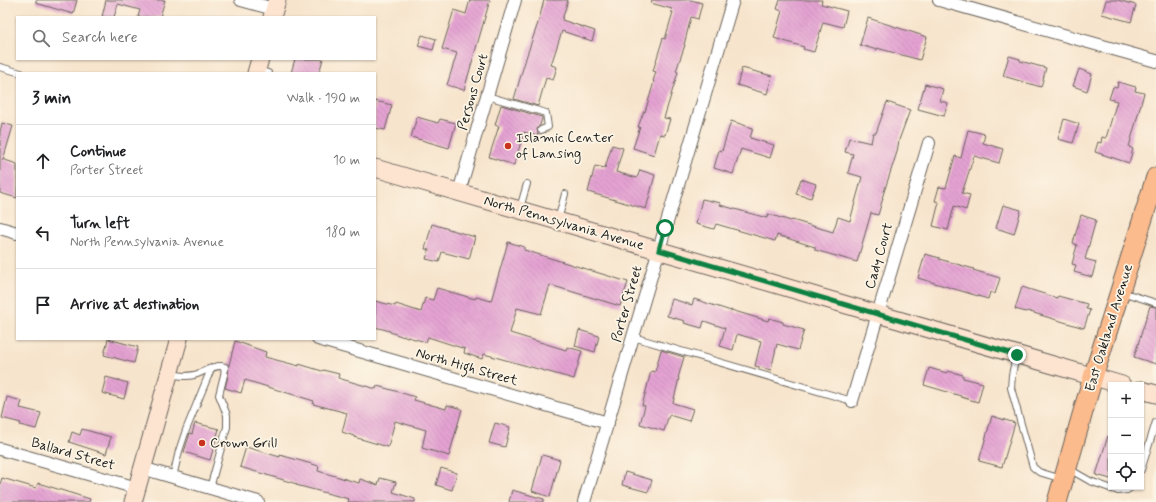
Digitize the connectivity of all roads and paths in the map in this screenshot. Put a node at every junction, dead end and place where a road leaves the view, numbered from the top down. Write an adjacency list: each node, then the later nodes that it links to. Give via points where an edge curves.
1 (241, 0): 5 (street)
2 (516, 0): 9 (street, Persons Court)
3 (733, 0): 21 (street, Porter Street)
4 (939, 0): 6 (street)
5 (274, 9)
6 (1156, 61)
7 (0, 67): 8 (lane)
8 (18, 72)
9 (487, 96): 10 (lane, via 546,113 548,127); 15 (street, Persons Court)
10 (541, 130)
11 (928, 143): 24 (street, Cady Court)
12 (376, 168): 15 (street, North Pennsylvania Avenue)
13 (1156, 177): 22 (main road, East Oakland Avenue)
14 (527, 184): 17 (lane)
15 (459, 192): 17 (street, North Pennsylvania Avenue)
16 (565, 194): 18 (lane)
17 (519, 210): 18 (street, North Pennsylvania Avenue)
18 (558, 222): 21 (street, North Pennsylvania Avenue)
19 (0, 228): 20 (street)
20 (16, 232)
21 (659, 250): 24 (street, North Pennsylvania Avenue); 25 (street, Porter Street)
22 (1120, 292): 23 (lane); 31 (main road, East Oakland Avenue)
23 (1156, 303)
24 (878, 314): 28 (street, North Pennsylvania Avenue); 35 (street, Cady Court)
25 (633, 336): 35 (lane); 37 (street, Porter Street)
26 (179, 340): 30 (street)
27 (321, 340): 37 (street, North High Street)
28 (1017, 355): 31 (street, North Pennsylvania Avenue); 41 (lane, via 1011,388 1033,467 1039,472)
29 (211, 369): 30 (lane, via 184,377); 42 (lane, via 186,430); 44 (lane, via 225,367 219,395 228,415 226,433)
30 (169, 374): 40 (street)
31 (1094, 377): 32 (street, North Pennsylvania Avenue); 41 (main road, East Oakland Avenue)
32 (1112, 382)
33 (1144, 391): 34 (street)
34 (1156, 394)
35 (852, 401)
36 (1156, 422): 39 (lane)
37 (608, 423): 49 (street, Porter Street)
38 (0, 449): 47 (street, Ballard Street)
39 (1144, 460)
40 (142, 468): 42 (street); 47 (street)
41 (1065, 474): 43 (lane); 50 (main road, East Oakland Avenue)
42 (173, 478): 44 (street)
43 (1108, 487)
44 (210, 488): 48 (street)
45 (1115, 490): 46 (lane)
46 (1127, 490)
47 (135, 495)
48 (258, 502)
49 (584, 502)
50 (1057, 502)

